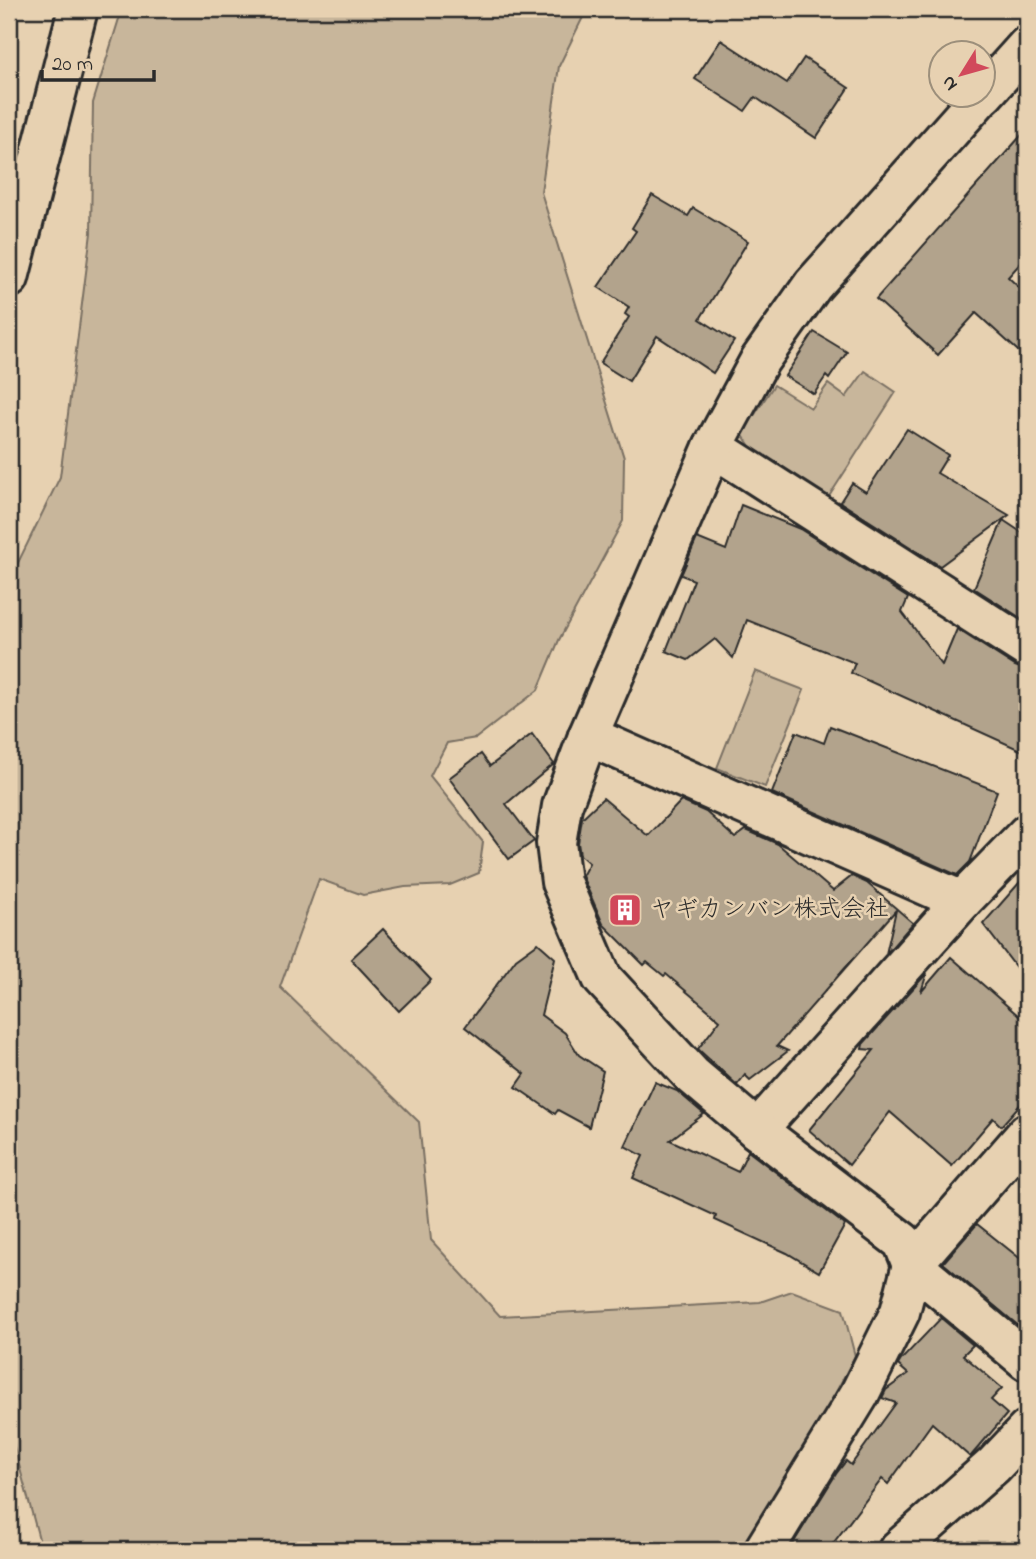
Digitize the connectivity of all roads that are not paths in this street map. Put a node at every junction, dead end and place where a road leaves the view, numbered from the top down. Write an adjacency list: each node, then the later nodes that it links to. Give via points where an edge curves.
1 (78, 9): 5 (street)
2 (1027, 46): 3 (street)
3 (998, 78)
4 (971, 108): 6 (street, via 813,285 761,360)
5 (9, 278)
6 (713, 447): 7 (street); 8 (street)
7 (1027, 648)
8 (588, 736): 10 (street); 11 (street, via 562,806 556,843 561,882 602,978 692,1075)
9 (1027, 834): 10 (street)
10 (962, 901): 11 (street)
11 (757, 1130): 13 (street, via 903,1242)
12 (1027, 1133): 13 (street)
13 (912, 1265): 14 (street); 16 (street, via 900,1312 859,1395)
14 (1027, 1362)
15 (1027, 1430): 17 (street)
16 (764, 1550)
17 (898, 1550)

